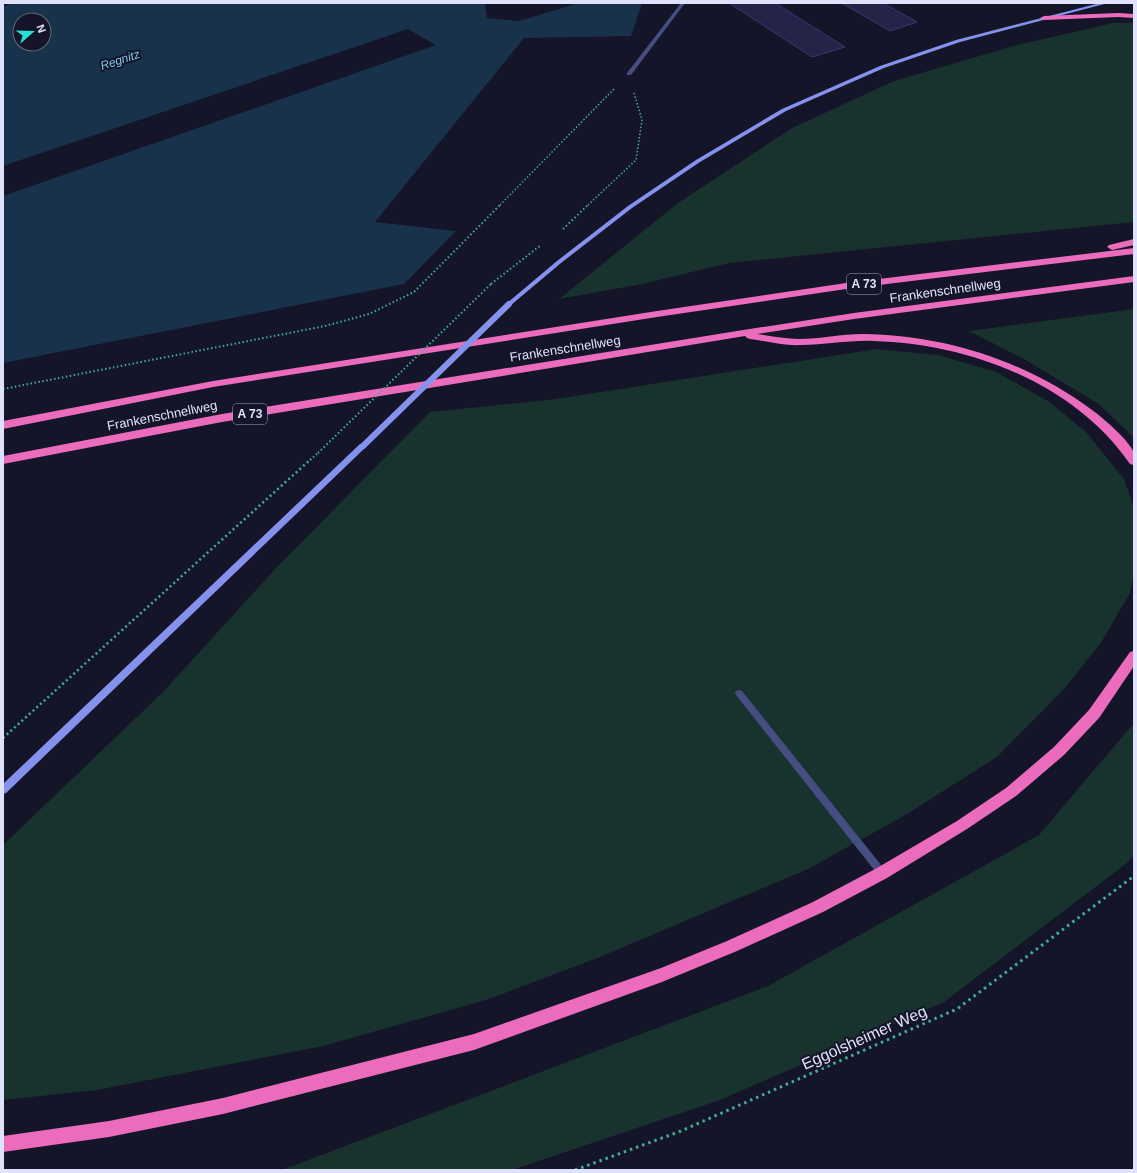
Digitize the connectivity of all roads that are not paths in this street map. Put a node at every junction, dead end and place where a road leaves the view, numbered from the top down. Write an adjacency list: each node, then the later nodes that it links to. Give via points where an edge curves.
1 (683, 3): 5 (street)
2 (1106, 3): 4 (main road)
3 (1134, 16): 4 (highway)
4 (1044, 18): 16 (main road, bridge, via 958,41 882,67 784,110 698,161 630,207 509,304)
5 (629, 74)
6 (1134, 242): 8 (highway)
7 (1134, 251): 8 (highway, Frankenschnellweg / A 73)
8 (1071, 258): 11 (highway, Frankenschnellweg / A 73, via 846,286 649,315 213,384)
9 (1134, 279): 10 (highway, Frankenschnellweg / A 73)
10 (737, 334): 12 (highway, Frankenschnellweg / A 73, via 222,418); 13 (highway, via 796,342 882,338 966,351 1037,378 1067,397 1118,440)
11 (3, 425)
12 (3, 460)
13 (1134, 461)
14 (1134, 656): 17 (highway, via 1094,714 1059,751 1011,792)
15 (739, 693): 17 (street)
16 (3, 790)
17 (882, 873): 18 (highway, via 818,907 662,975 474,1042 223,1106 109,1129)
18 (3, 1144)

